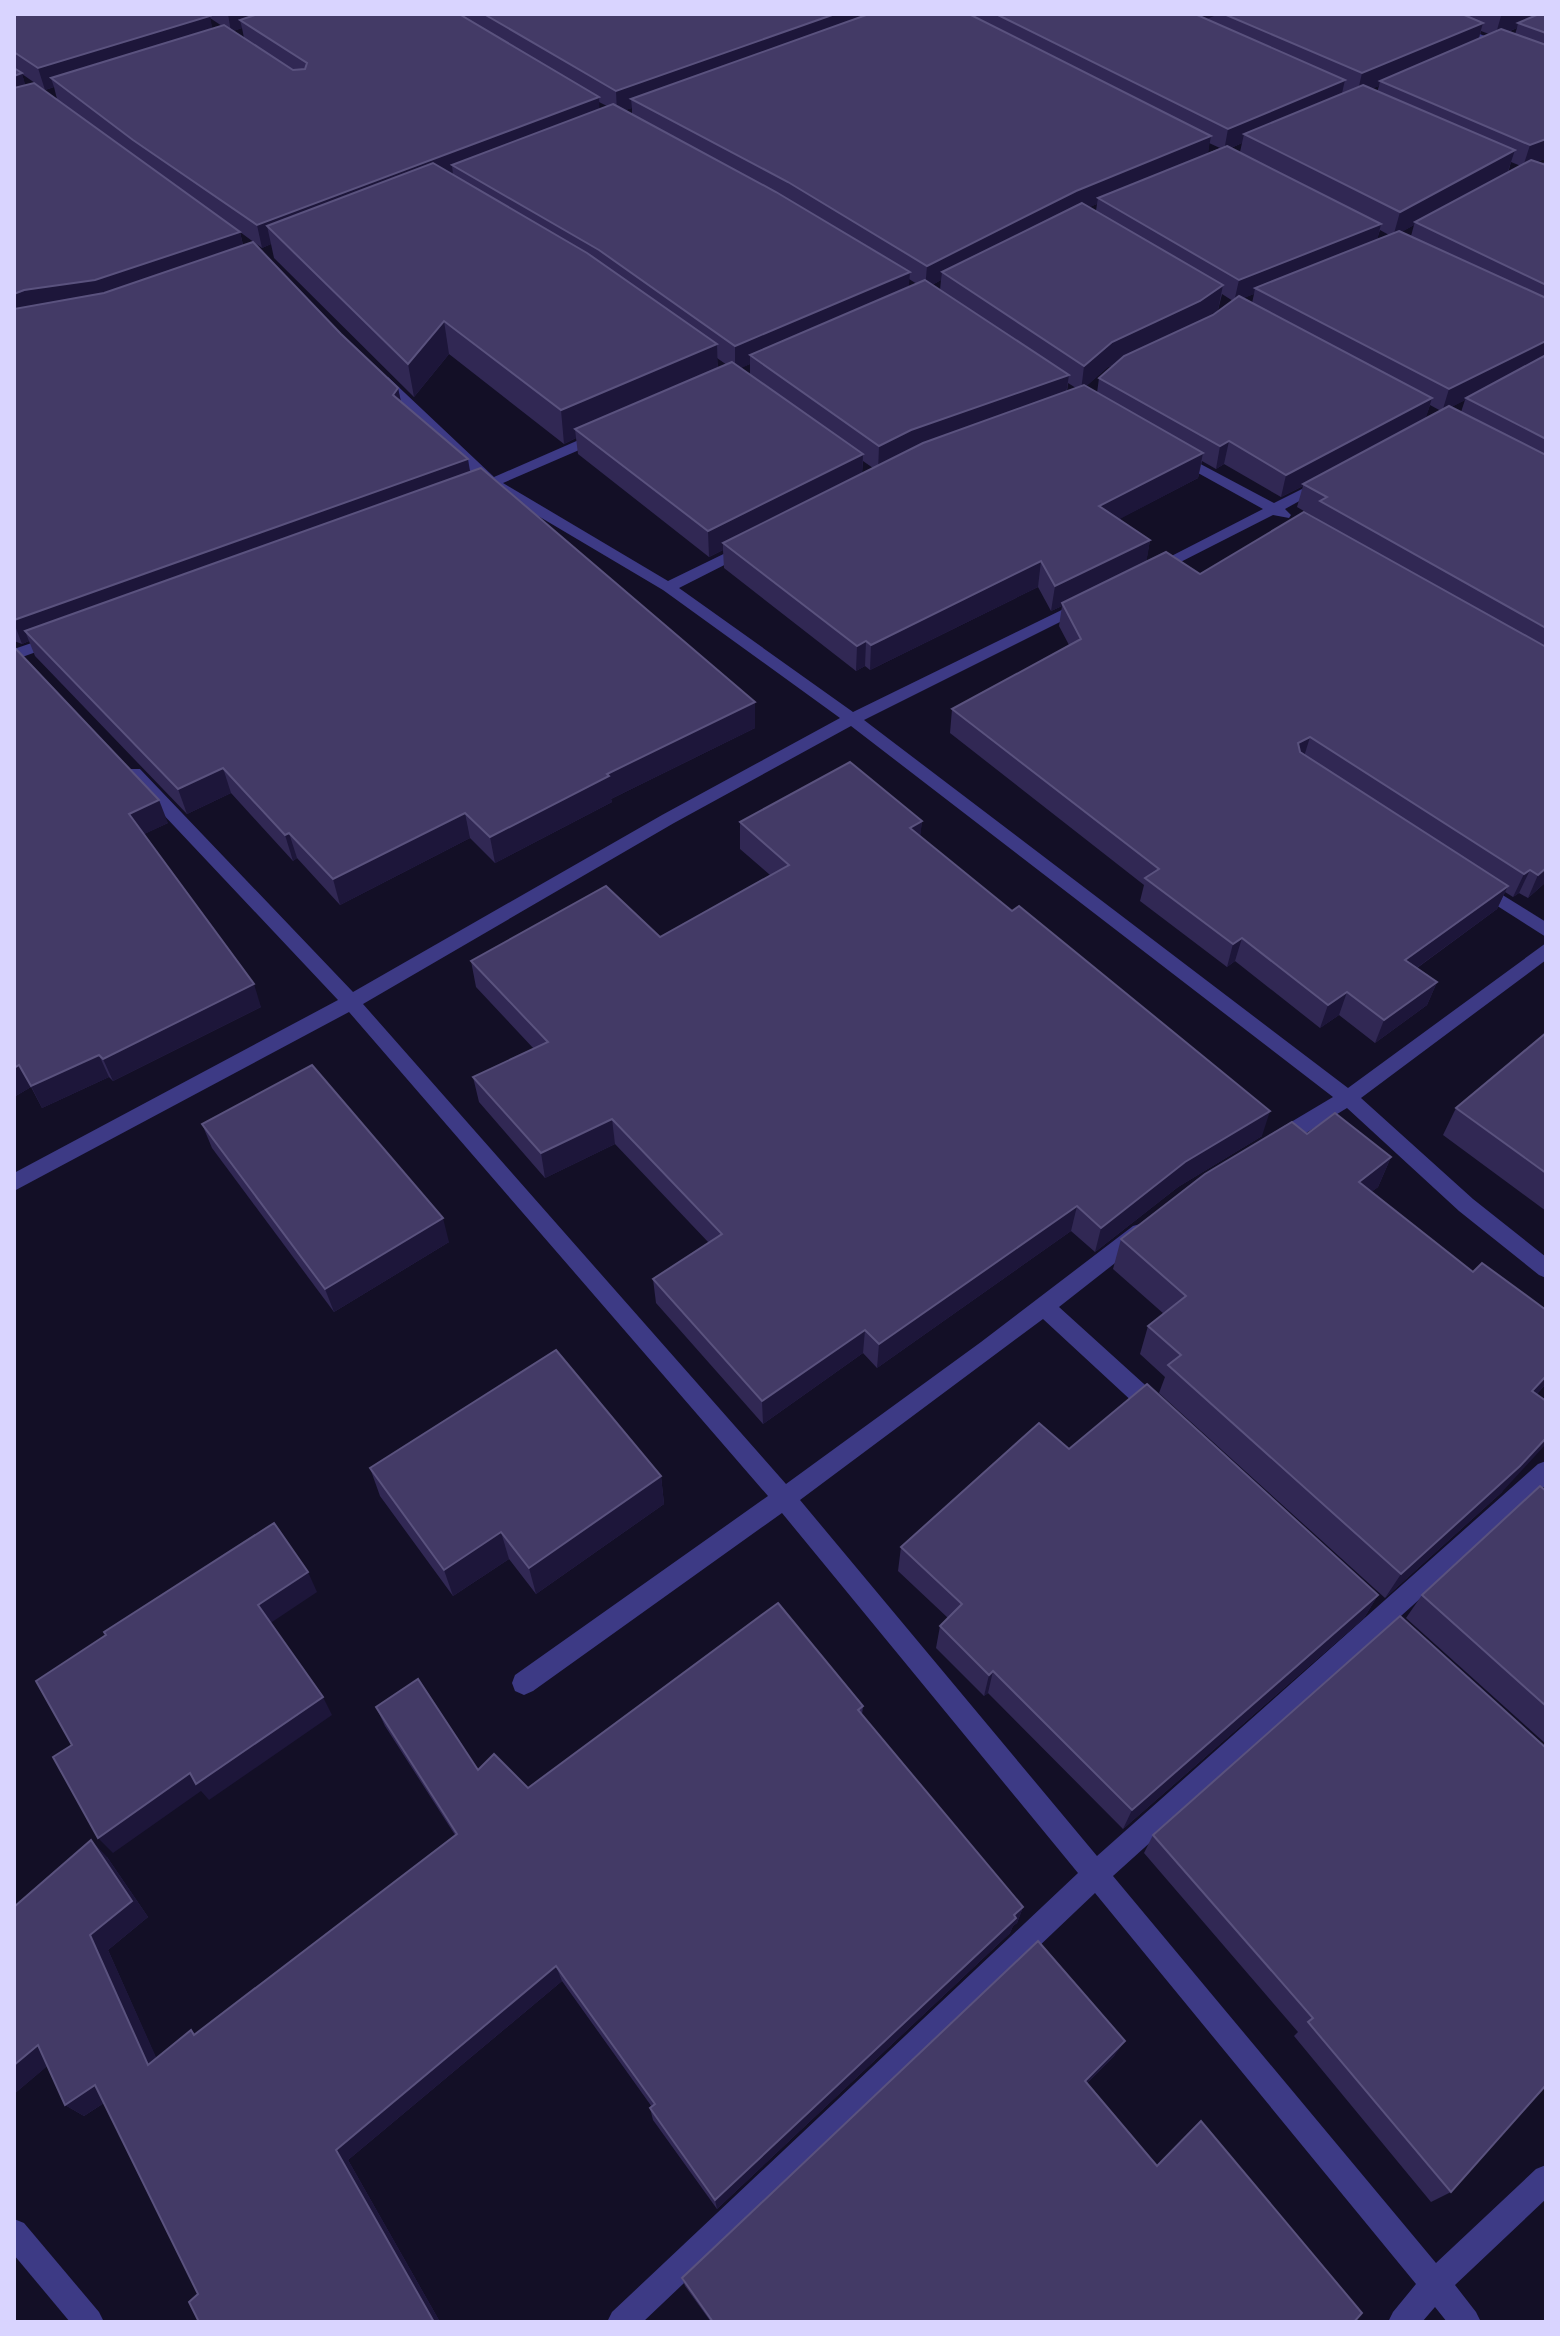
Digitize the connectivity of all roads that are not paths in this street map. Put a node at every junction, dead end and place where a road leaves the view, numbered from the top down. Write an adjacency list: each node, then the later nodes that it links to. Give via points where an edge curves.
1 (1420, 14): 3 (street)
2 (1521, 34): 3 (street)
3 (1489, 48): 4 (street)
4 (1546, 64)
5 (376, 374): 9 (street)
6 (620, 427): 9 (street)
7 (1165, 449): 11 (street)
8 (1344, 473): 11 (street)
9 (492, 483): 10 (street); 15 (street)
10 (466, 493)
11 (1275, 510): 12 (street); 14 (street)
12 (1302, 526)
13 (766, 538): 15 (street)
14 (1133, 581)
15 (668, 587): 20 (street)
16 (1105, 595): 20 (street)
17 (63, 637): 18 (street)
18 (16, 652): 19 (street)
19 (41, 675)
20 (852, 719): 25 (street); 26 (street)
21 (116, 754): 25 (street)
22 (1469, 880): 23 (street)
23 (1546, 931)
24 (1546, 950): 26 (street)
25 (351, 1002): 28 (street); 34 (street)
26 (1348, 1098): 27 (street); 30 (street)
27 (1254, 1155)
28 (14, 1183)
29 (1151, 1223): 31 (street)
30 (1546, 1269)
31 (1045, 1307): 32 (street); 34 (street)
32 (1174, 1425)
33 (1546, 1471): 36 (street)
34 (785, 1499): 35 (street); 36 (street)
35 (524, 1683)
36 (1096, 1874): 39 (street); 41 (street)
37 (1546, 2179): 39 (street)
38 (14, 2233): 40 (street)
39 (1434, 2285): 42 (street); 43 (street)
40 (89, 2322)
41 (622, 2322)
42 (1403, 2322)
43 (1466, 2322)

